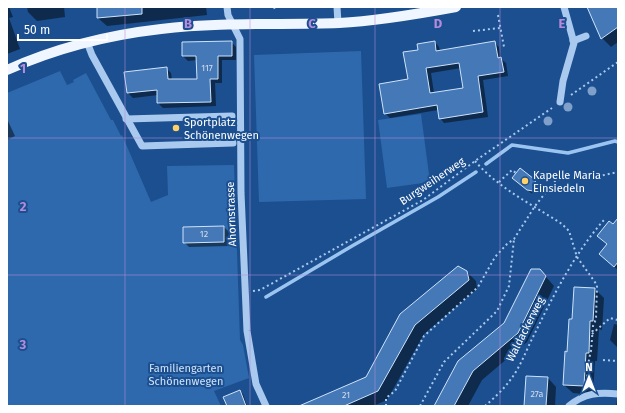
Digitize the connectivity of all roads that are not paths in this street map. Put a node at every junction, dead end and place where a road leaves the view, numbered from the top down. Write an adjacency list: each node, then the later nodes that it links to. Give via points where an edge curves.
1 (227, 7): 6 (street, Ahornstrasse)
2 (337, 7): 5 (street)
3 (456, 7): 5 (main road, via 380,19)
4 (564, 7): 8 (street)
5 (338, 22): 6 (main road)
6 (232, 24): 9 (main road, via 162,29); 16 (street, Ahornstrasse, via 240,39 241,193 247,331 256,384)
7 (586, 36): 8 (street)
8 (573, 41): 11 (street)
9 (86, 42): 10 (main road); 13 (street)
10 (7, 70)
11 (560, 102)
12 (232, 116): 13 (street)
13 (126, 119): 14 (street, via 142,146)
14 (233, 143)
15 (618, 394): 17 (street, via 600,392 586,396)
16 (263, 405)
17 (569, 406)

